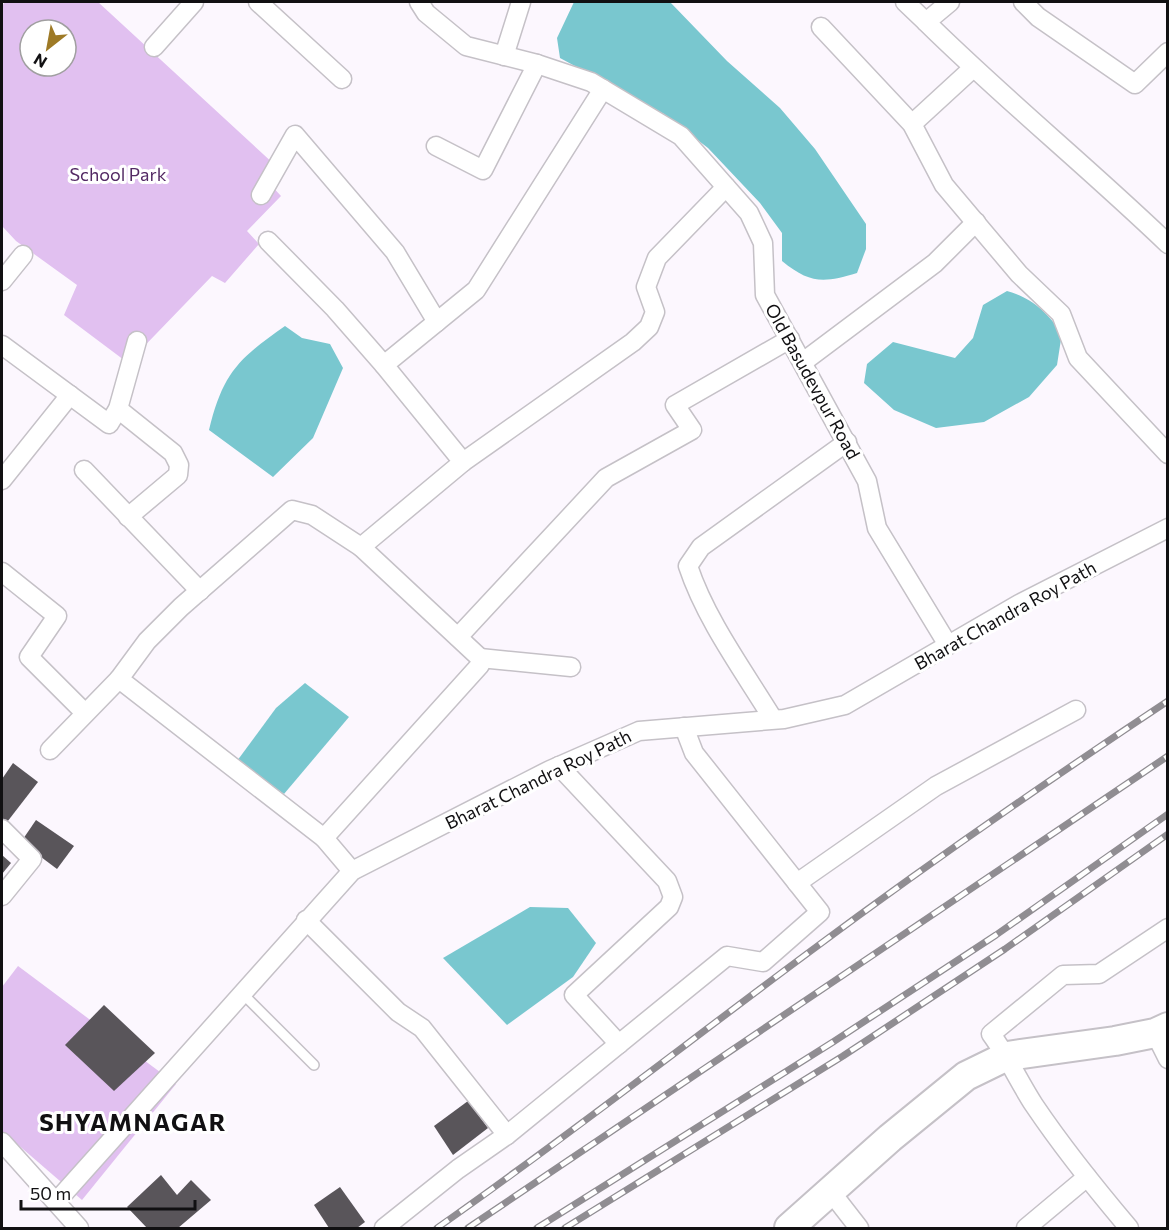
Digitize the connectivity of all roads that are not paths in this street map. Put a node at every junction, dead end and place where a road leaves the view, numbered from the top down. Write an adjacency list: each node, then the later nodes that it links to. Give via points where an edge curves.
1 (194, 2): 10 (street)
2 (258, 2): 15 (street)
3 (419, 2): 12 (street, Old Basudevpur Road, via 426,13 466,46)
4 (521, 2): 12 (street)
5 (906, 2): 8 (street)
6 (950, 2): 8 (street)
7 (1023, 2): 11 (street, via 1038,17 1136,84)
8 (926, 22): 14 (street)
9 (821, 27): 17 (street)
10 (154, 47)
11 (1167, 52)
12 (504, 56): 13 (street, Old Basudevpur Road)
13 (537, 64): 16 (street, Old Basudevpur Road); 18 (street, via 483,170)
14 (973, 68): 17 (street); 23 (street)
15 (342, 79)
16 (603, 89): 19 (street, Old Basudevpur Road, via 681,136); 26 (street, via 476,290)
17 (912, 124): 21 (street, via 944,185)
18 (436, 146)
19 (726, 187): 27 (street, Old Basudevpur Road, via 749,213 763,243 765,296); 36 (street, via 657,258 646,287 655,312 649,327)
20 (261, 195): 26 (street, via 295,135 394,252)
21 (976, 222): 30 (street, via 934,263); 35 (street, via 1019,274 1060,314 1078,358)
22 (268, 241): 31 (street)
23 (1167, 244)
24 (23, 255): 25 (street)
25 (2, 281)
26 (437, 322): 31 (street)
27 (790, 339): 30 (street, Old Basudevpur Road); 44 (street, via 675,405 692,430 606,478)
28 (137, 341): 33 (street)
29 (2, 345): 32 (street)
30 (803, 362): 34 (street, Old Basudevpur Road)
31 (384, 365): 36 (street)
32 (70, 395): 33 (street, via 109,424); 38 (street)
33 (118, 408): 39 (street, via 173,453 179,465 178,476)
34 (847, 442): 45 (street, Old Basudevpur Road, via 867,481 877,528); 51 (street, via 701,547 688,566 694,586 715,624)
35 (1167, 454)
36 (463, 462): 41 (street)
37 (84, 470): 39 (street)
38 (2, 480)
39 (128, 517): 43 (street)
40 (1167, 528): 45 (street, Bharat Chandra Roy Path, via 1018,604)
41 (361, 547): 43 (street, via 312,515 292,510); 44 (street)
42 (2, 572): 50 (street, via 57,616 29,657)
43 (200, 591): 48 (street, via 147,641)
44 (458, 637): 46 (street)
45 (948, 645): 51 (street, Bharat Chandra Roy Path, via 845,705)
46 (480, 658): 47 (street); 56 (street, via 477,670)
47 (571, 667)
48 (119, 679): 50 (street); 56 (street)
49 (1076, 710): 58 (street, via 936,786)
50 (85, 713): 53 (street)
51 (773, 719): 52 (street, Bharat Chandra Roy Path)
52 (684, 727): 54 (street, Bharat Chandra Roy Path, via 639,731); 58 (street, via 694,753)
53 (50, 750)
54 (559, 766): 57 (street, Bharat Chandra Roy Path); 64 (street, via 666,881 674,897 669,907 574,995)
55 (2, 829): 59 (street, via 32,859)
56 (324, 838): 57 (street)
57 (352, 871): 60 (street, Bharat Chandra Roy Path)
58 (796, 883): 64 (street, via 820,912 763,962 727,956)
59 (2, 896)
60 (306, 920): 62 (street, Bharat Chandra Roy Path); 68 (street, via 398,1012 422,1028)
61 (1167, 928): 65 (street, via 1099,974 1064,975 992,1034)
62 (242, 993): 67 (lane); 72 (street, Bharat Chandra Roy Path)
63 (1161, 1030): 65 (main road); 66 (street)
64 (619, 1044): 68 (street)
65 (1008, 1056): 70 (street, via 1034,1104); 71 (main road, via 958,1082)
66 (1167, 1059)
67 (314, 1065)
68 (507, 1135): 74 (street)
69 (2, 1142): 72 (street)
70 (1088, 1177): 77 (street); 78 (street)
71 (831, 1192): 75 (main road); 76 (street)
72 (56, 1202): 73 (street)
73 (79, 1228)
74 (384, 1228)
75 (789, 1228)
76 (859, 1228)
77 (1026, 1228)
78 (1130, 1228)

